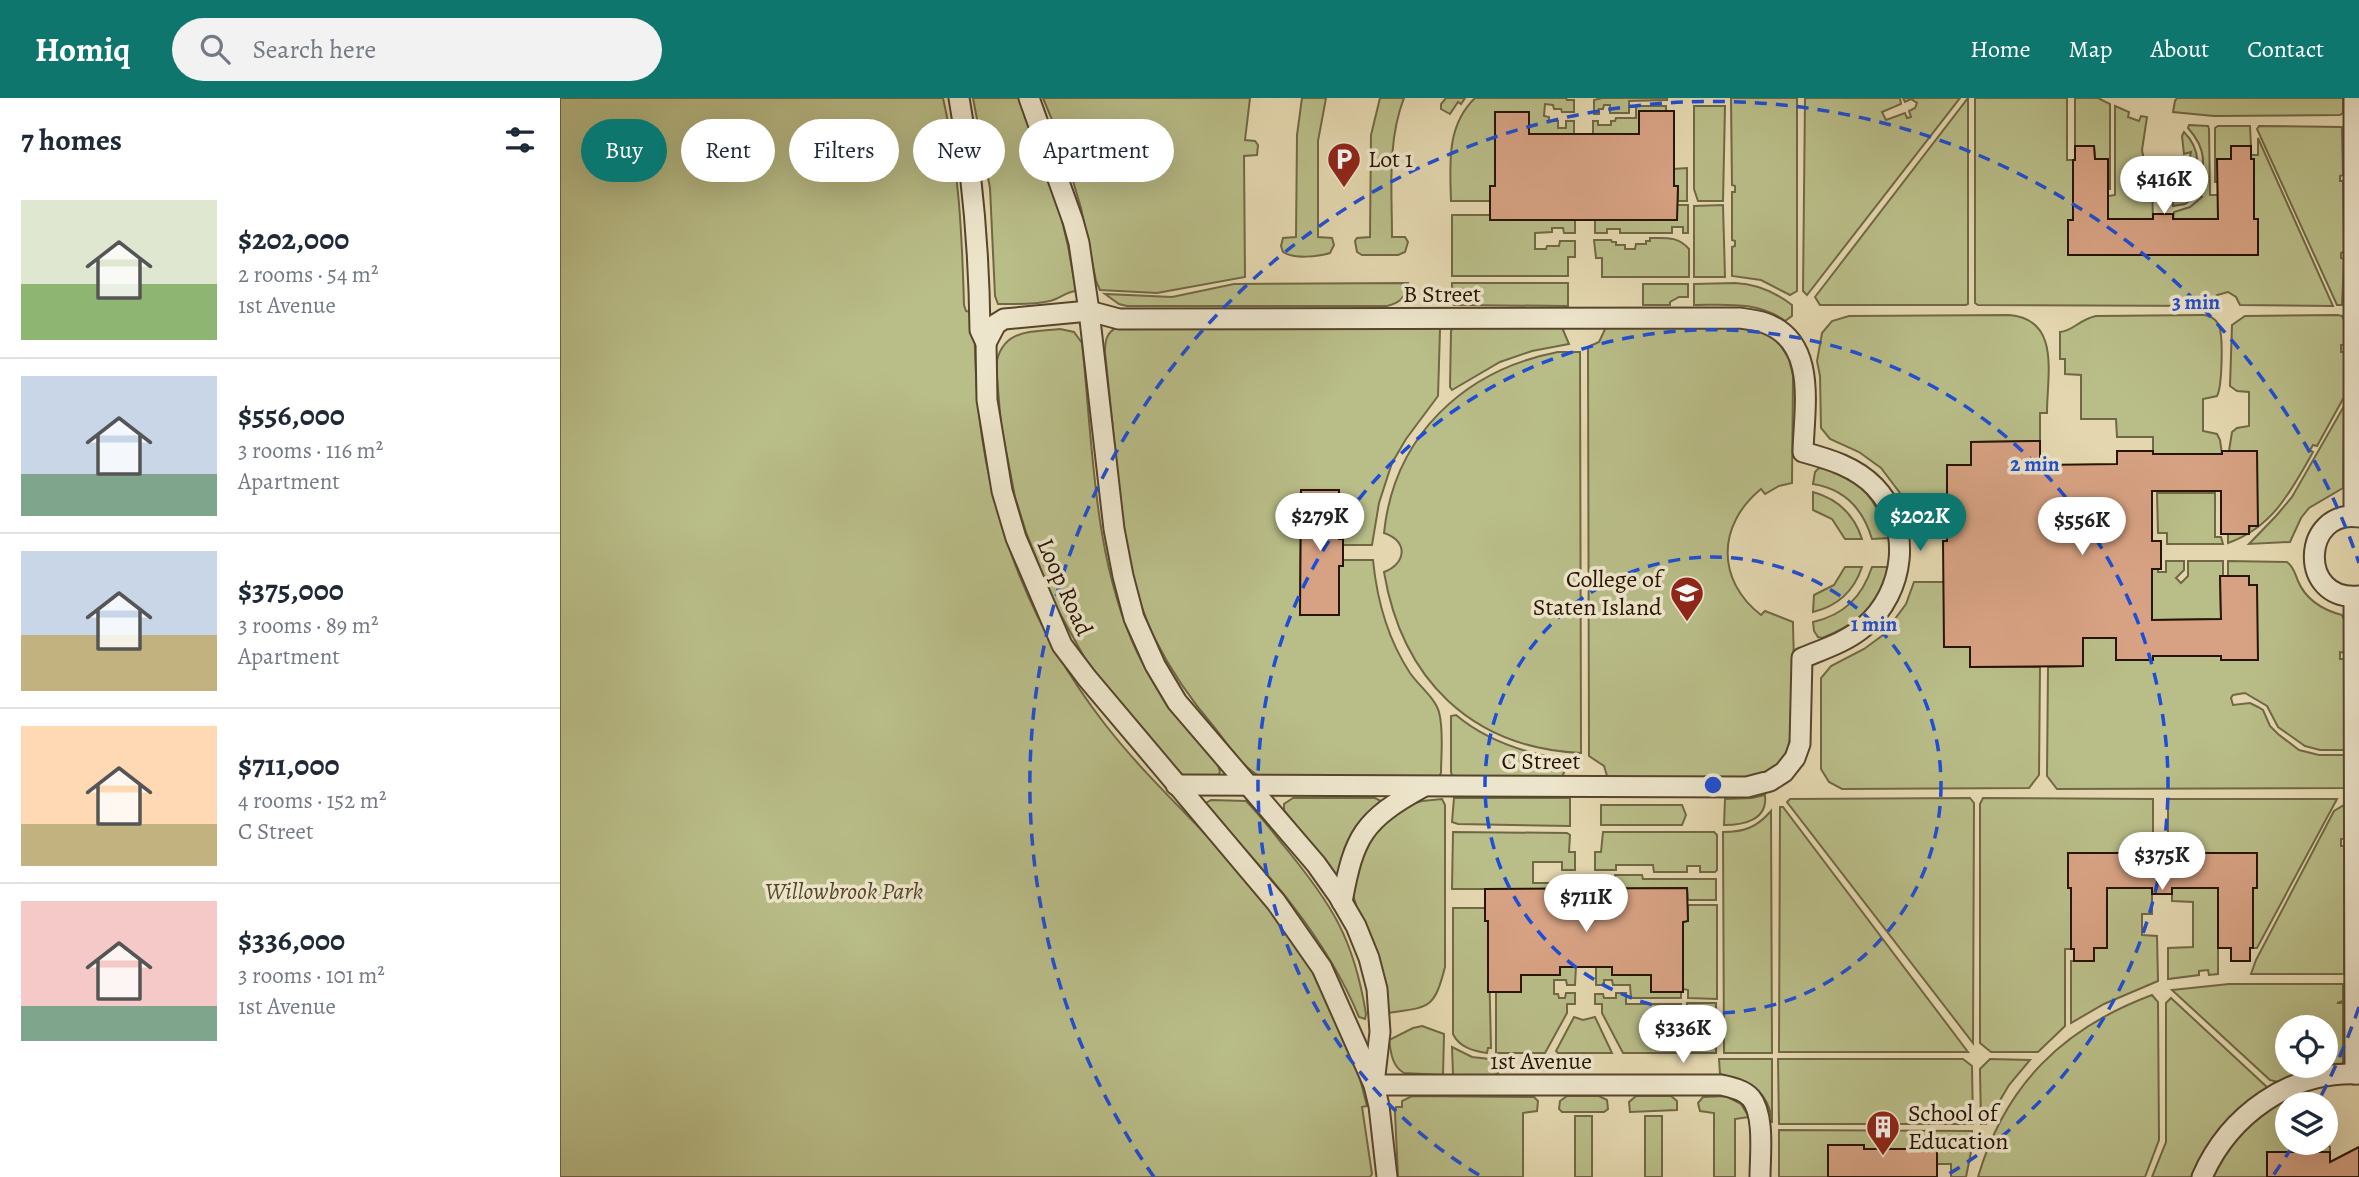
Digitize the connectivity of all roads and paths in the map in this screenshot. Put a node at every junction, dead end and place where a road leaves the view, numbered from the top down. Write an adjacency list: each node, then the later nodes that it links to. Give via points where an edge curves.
1 (959, 98): 5 (street, Loop Road, via 974,188 980,330)
2 (1029, 98): 4 (street, Loop Road, via 1073,221)
3 (2354, 98): 6 (street)
4 (1089, 311): 5 (street, B Street, via 1004,319); 8 (street, B Street, via 1119,319 1739,318 1766,323 1786,335 1798,350 1804,369 1803,452 1856,471 1876,488 1888,506 1900,544 1900,566 1885,604 1865,626 1839,643); 9 (street, Loop Road, via 1114,529 1134,618 1177,702)
5 (986, 343): 10 (street, Loop Road, via 987,400 1002,491 1030,574 1062,645)
6 (2356, 517): 7 (street, via 2330,523 2315,544 2313,557 2315,570 2331,590)
7 (2357, 596): 13 (street)
8 (1802, 658): 11 (street, C Street, via 1800,744 1784,772 1770,781 1747,787)
9 (1247, 784): 10 (street, C Street); 11 (street, C Street); 12 (street, Loop Road, via 1316,864)
10 (1176, 785): 14 (street, Loop Road, via 1276,902 1322,968)
11 (1424, 786): 12 (street, via 1383,810 1368,827 1352,854)
12 (1342, 902): 14 (street, Loop Road, via 1369,958 1377,989 1380,1032)
13 (2357, 1074): 17 (street, via 2322,1076 2272,1096 2231,1130)
14 (1374, 1085): 15 (street, Loop Road); 16 (street, 1st Avenue, via 1732,1087 1752,1099 1758,1110)
15 (1387, 1177)
16 (1760, 1177)
17 (2202, 1177)

